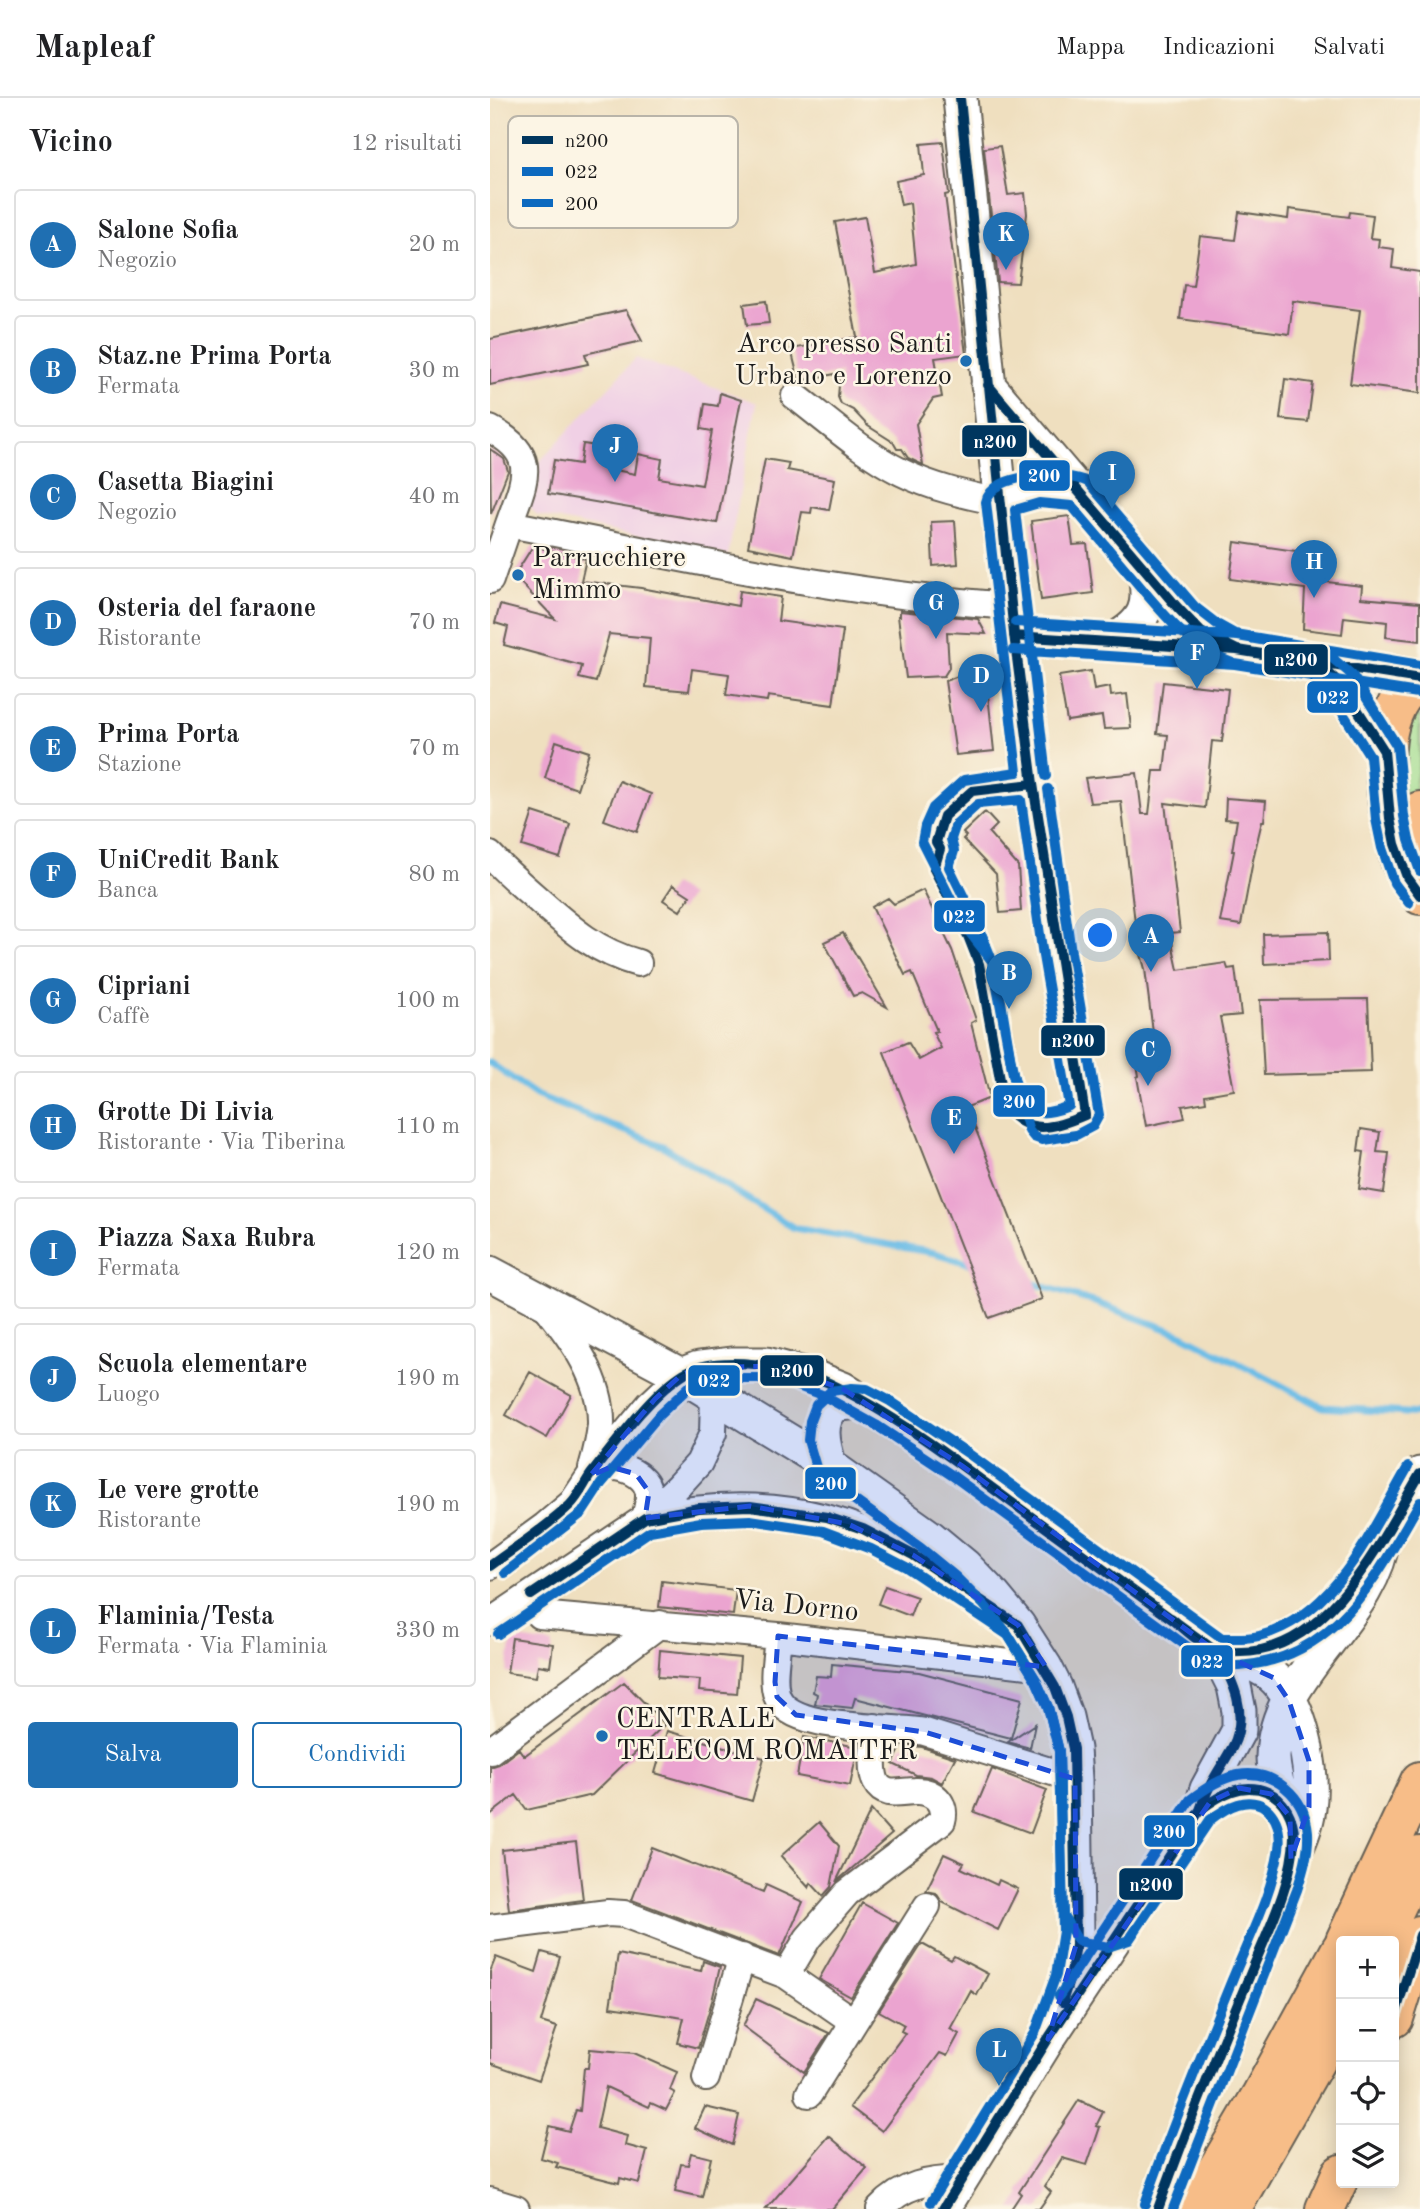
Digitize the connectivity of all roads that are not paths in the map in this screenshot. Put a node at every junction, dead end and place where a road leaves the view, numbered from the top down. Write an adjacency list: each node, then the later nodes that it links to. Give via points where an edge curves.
1 (960, 98): 2 (street)
2 (988, 384): 5 (street); 6 (street)
3 (795, 396): 6 (street, via 900,472)
4 (490, 429): 7 (street, via 514,446 525,467)
5 (1079, 493): 6 (street, via 1038,488); 8 (street)
6 (1000, 502): 10 (street)
7 (509, 524): 9 (street); 10 (street, via 880,593 958,603)
8 (1137, 560): 11 (street, via 1147,590 1145,611 1133,628); 12 (street, via 1201,632)
9 (490, 580)
10 (1013, 621): 11 (street); 20 (street, via 1057,954)
11 (1110, 642): 12 (street)
12 (1237, 650): 13 (street)
13 (1317, 663): 14 (street); 15 (highway, via 1341,684)
14 (1419, 681): 15 (highway, via 1400,698)
15 (1384, 751): 18 (highway, via 1395,844)
16 (1420, 812): 18 (highway)
17 (490, 855): 19 (street, via 591,944)
18 (1414, 886)
19 (638, 963)
20 (1085, 1115)
21 (490, 1273): 22 (street)
22 (541, 1300): 23 (street); 28 (street, via 580,1354 597,1395 600,1437)
23 (681, 1375): 24 (street); 25 (street, via 731,1364 777,1366 828,1382); 28 (street, via 649,1405)
24 (714, 1395): 26 (street); 29 (street, via 713,1433 704,1453)
25 (863, 1402): 26 (street, via 838,1404 825,1418 822,1439); 37 (street, via 961,1465)
26 (830, 1466): 35 (street, via 965,1566)
27 (1420, 1474): 30 (street)
28 (590, 1476): 29 (street, via 611,1466 636,1474 649,1492); 31 (street, via 572,1503)
29 (645, 1518): 33 (street); 35 (street, via 740,1506 827,1517 900,1547)
30 (1384, 1534): 37 (street, via 1345,1594 1314,1625 1262,1650); 39 (street, via 1379,1563 1365,1591)
31 (490, 1566)
32 (539, 1615): 34 (street, Via Dorno)
33 (490, 1622)
34 (660, 1624): 36 (street, Via Dorno); 41 (street)
35 (1018, 1625): 38 (street)
36 (779, 1636): 38 (street, Via Dorno); 40 (street, via 775,1682 777,1697 785,1707 814,1720)
37 (1213, 1649): 39 (street, via 1261,1668 1281,1685); 45 (street, via 1234,1686 1239,1730)
38 (1045, 1667): 42 (street, via 1066,1717)
39 (1289, 1701): 44 (street, via 1273,1758); 47 (street, via 1307,1754 1310,1790 1307,1819)
40 (875, 1727): 42 (street, via 925,1732); 57 (street, via 873,1773 877,1784 890,1793 913,1790 931,1794 943,1805 943,1821 846,1893 817,1926)
41 (490, 1751)
42 (1075, 1779): 49 (street)
43 (1420, 1782): 53 (highway)
44 (1283, 1804): 45 (street, via 1271,1794 1247,1787 1228,1791); 47 (street, via 1294,1832)
45 (1192, 1822): 51 (street)
46 (1420, 1856): 54 (highway)
47 (1291, 1858): 70 (street, via 1264,1940)
48 (927, 1906): 59 (street)
49 (1077, 1913): 51 (street, via 1093,1932); 61 (street, via 1070,1978)
50 (490, 1928): 55 (street, via 624,1914)
51 (1121, 1928): 61 (street)
52 (1420, 1935): 58 (highway)
53 (1347, 1936)
54 (1382, 1936)
55 (742, 1957): 57 (street); 62 (street)
56 (1336, 1957): 71 (highway)
57 (786, 1975): 59 (street)
58 (1399, 2002)
59 (854, 2022): 63 (street)
60 (1336, 2025): 72 (highway)
61 (1048, 2039): 64 (street)
62 (706, 2078)
63 (809, 2094)
64 (962, 2179): 68 (street, via 916,2185 893,2194); 69 (street)
65 (1336, 2185): 73 (highway)
66 (490, 2201): 67 (street)
67 (516, 2209)
68 (880, 2209)
69 (943, 2209)
70 (1157, 2209)
71 (1194, 2209)
72 (1231, 2209)
73 (1325, 2209)

